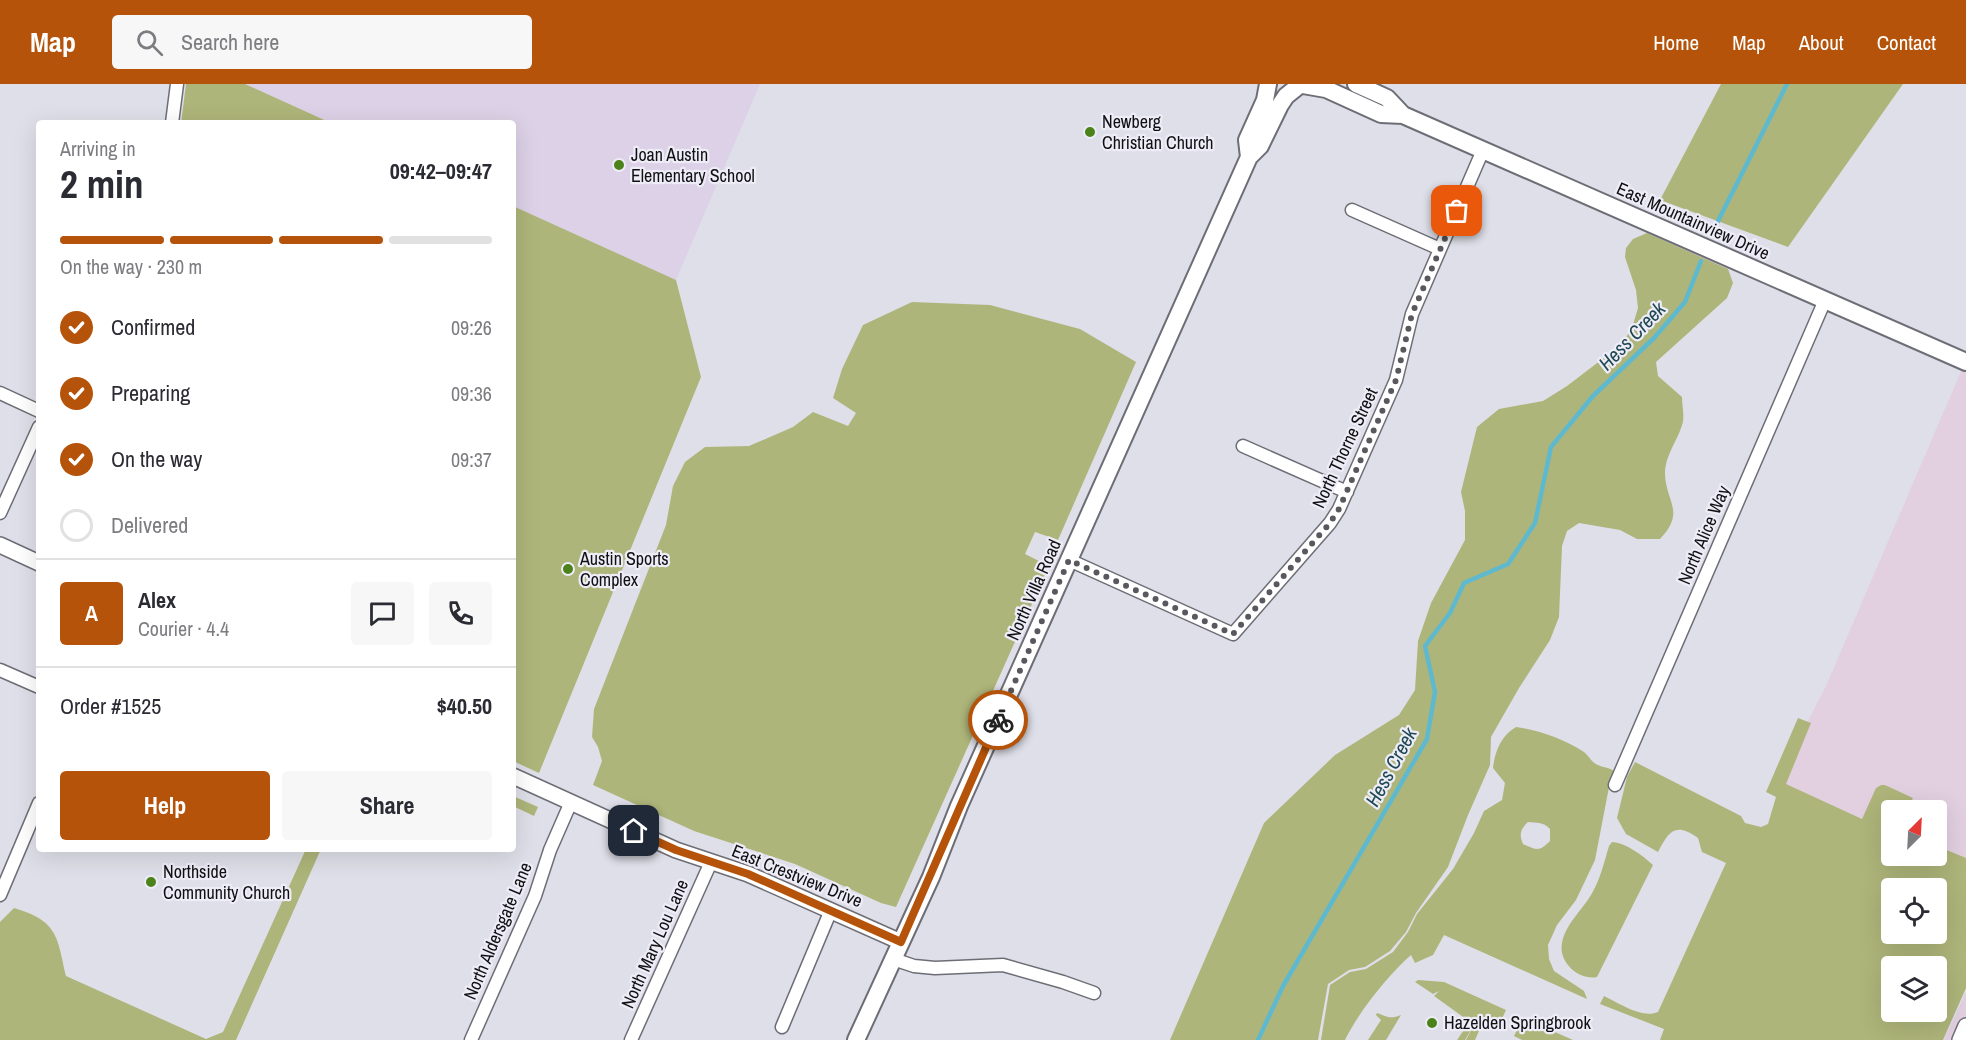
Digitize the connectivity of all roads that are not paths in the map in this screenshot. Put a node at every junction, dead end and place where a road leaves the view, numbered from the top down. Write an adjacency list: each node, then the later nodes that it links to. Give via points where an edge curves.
1 (177, 84): 7 (street)
2 (1268, 84): 9 (main road, North Villa Road, via 1246,140)
3 (1278, 84): 5 (main road, East Mountainview Drive, via 1288,88)
4 (1356, 84): 6 (main road, East Mountainview Drive, via 1387,98)
5 (1301, 86): 6 (main road, East Mountainview Drive, via 1326,89 1381,114); 9 (main road, North Villa Road, via 1286,96 1260,146)
6 (1403, 116): 8 (main road, East Mountainview Drive)
7 (172, 120)
8 (1483, 150): 11 (street, North Thorne Street); 12 (main road, East Mountainview Drive)
9 (1249, 157): 21 (main road, North Villa Road)
10 (1352, 210): 11 (street)
11 (1440, 249): 18 (street, North Thorne Street, via 1412,314 1396,380)
12 (1825, 300): 13 (main road, East Mountainview Drive); 26 (street, North Alice Way)
13 (1966, 362)
14 (0, 393): 15 (street)
15 (36, 410)
16 (36, 434): 19 (street)
17 (1243, 446): 18 (street)
18 (1347, 492): 21 (street, North Thorne Street, via 1330,523 1233,634)
19 (0, 513)
20 (0, 545): 22 (street)
21 (1069, 560): 32 (main road, North Villa Road)
22 (36, 562)
23 (0, 670): 24 (street)
24 (36, 686)
25 (516, 777): 27 (street, East Crestview Drive)
26 (1615, 785)
27 (571, 802): 29 (street, East Crestview Drive); 37 (street, North Aldersgate Lane, via 535,896)
28 (36, 810): 30 (street)
29 (711, 862): 31 (street, East Crestview Drive); 38 (street, North Mary Lou Lane)
30 (0, 895)
31 (831, 910): 32 (street, East Crestview Drive); 36 (street)
32 (901, 942): 33 (main road, North Villa Road)
33 (893, 959): 34 (street, via 935,968 1003,965); 39 (main road, North Villa Road)
34 (1094, 993)
35 (1966, 1026): 40 (street)
36 (782, 1027)
37 (471, 1040)
38 (631, 1040)
39 (856, 1040)
40 (1960, 1040)

